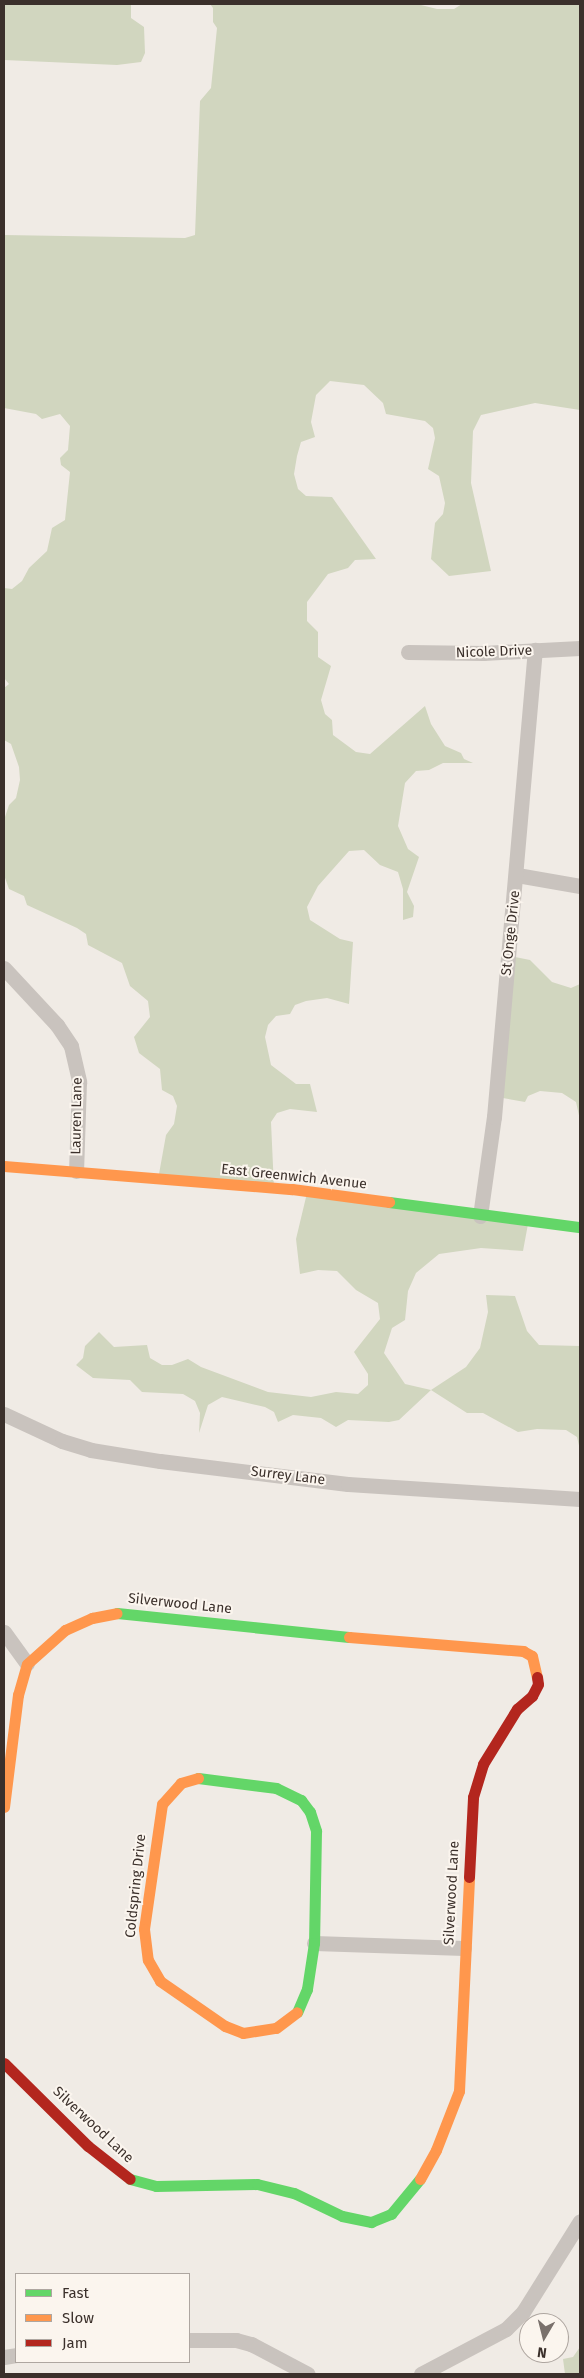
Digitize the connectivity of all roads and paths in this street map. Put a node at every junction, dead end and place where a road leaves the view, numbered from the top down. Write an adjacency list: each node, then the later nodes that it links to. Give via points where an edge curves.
1 (580, 648): 2 (street, Nicole Drive)
2 (535, 650): 3 (street, Nicole Drive); 4 (street, St Onge Drive)
3 (408, 652)
4 (517, 875): 5 (street); 9 (street, St Onge Drive, via 494,1117)
5 (580, 886)
6 (4, 968): 8 (street, Lauren Lane, via 57,1025 71,1046 79,1082)
7 (4, 1166): 8 (street, East Greenwich Avenue)
8 (76, 1171): 9 (street, East Greenwich Avenue, via 292,1189)
9 (480, 1216): 10 (street, East Greenwich Avenue)
10 (580, 1227)
11 (4, 1414): 12 (street, Surrey Lane, via 81,1447 160,1461 348,1484)
12 (580, 1499)
13 (4, 1632): 14 (street)
14 (27, 1664): 15 (street, via 18,1695); 17 (street, Silverwood Lane, via 66,1630 113,1613 505,1649 523,1651 532,1656 538,1684 532,1696 516,1709 500,1733 477,1779 471,1814 471,1881)
15 (4, 1807)
16 (314, 1943): 16 (street, Coldspring Drive, via 303,2003 296,2014 276,2028 243,2032 225,2026 160,1981 148,1960 144,1929 159,1818 162,1804 172,1790 181,1783 198,1778 276,1788 301,1800 310,1812 316,1831); 17 (street)
17 (464, 1948): 18 (street, Silverwood Lane, via 463,2054 459,2091 451,2116 419,2180 402,2203 381,2220 371,2222 342,2216 294,2193 257,2184 156,2186 138,2182 121,2174 88,2146)
18 (4, 2063)
19 (580, 2221): 22 (street, via 523,2312 506,2329)
20 (190, 2340): 21 (street, via 236,2340 251,2344)
21 (308, 2374)
22 (421, 2374)

